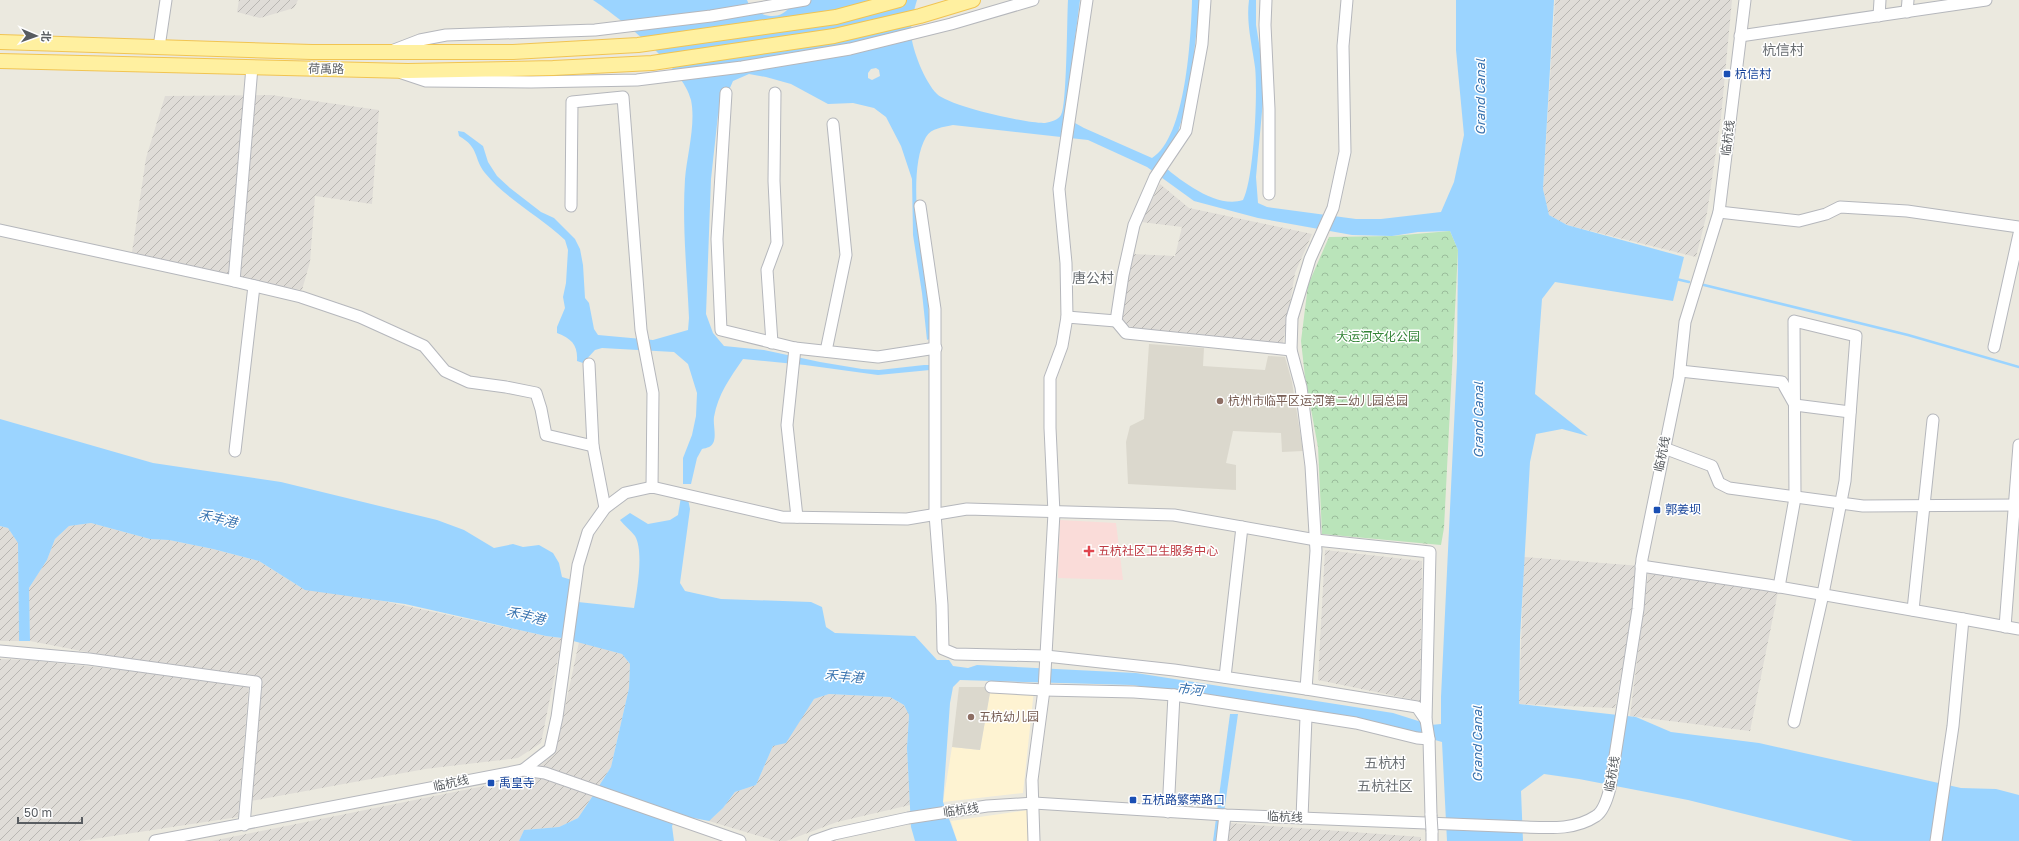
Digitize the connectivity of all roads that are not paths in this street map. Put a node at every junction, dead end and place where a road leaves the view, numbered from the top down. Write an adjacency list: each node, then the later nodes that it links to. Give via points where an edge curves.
1 (166, 0): 18 (street)
2 (805, 0): 19 (street, via 711,16 595,30 446,35 420,40)
3 (899, 0): 19 (main road, 荷禹路, via 836,17 638,44 512,52)
4 (973, 0): 22 (main road, 荷禹路, via 920,16 834,36 652,63)
5 (1033, 0): 22 (street, via 850,49 742,67 637,80 426,81)
6 (1087, 0): 35 (street, via 1059,189 1066,263)
7 (1205, 0): 36 (street, via 1202,44 1186,131 1155,177 1134,225)
8 (1266, 0): 26 (street)
9 (1347, 0): 41 (street, via 1343,46 1344,152 1333,208 1310,259 1292,318)
10 (1745, 0): 16 (street, 临杭线)
11 (1880, 0): 15 (street)
12 (1908, 0): 14 (street)
13 (1986, 0): 14 (street)
14 (1907, 12): 15 (street)
15 (1879, 16): 16 (street)
16 (1740, 36): 29 (street, 临杭线)
17 (0, 42): 18 (main road, 荷禹路)
18 (160, 47): 19 (main road, 荷禹路)
19 (388, 52)
20 (0, 61): 21 (main road, 荷禹路)
21 (252, 67): 22 (main road, 荷禹路); 33 (street)
22 (396, 71)
23 (726, 93): 37 (street, via 717,240 721,330)
24 (775, 93): 37 (street, via 774,181 777,243 767,270)
25 (833, 124): 42 (street, via 846,255)
26 (1268, 194)
27 (571, 206): 52 (street, via 572,102 623,97 641,330 653,393)
28 (920, 206): 40 (street, via 936,309)
29 (1719, 212): 30 (street, via 1799,222 1840,207 1907,211); 44 (street, 临杭线, via 1685,322)
30 (2019, 227)
31 (0, 230): 33 (street)
32 (2019, 234): 38 (street)
33 (234, 281): 34 (street)
34 (254, 286): 49 (street, via 301,297 360,317 424,346 445,371 469,382 536,393 546,435); 51 (street)
35 (1067, 317): 36 (street); 58 (street, via 1062,346 1050,378)
36 (1116, 321): 41 (street, via 1126,333)
37 (772, 343): 39 (street)
38 (1994, 347)
39 (795, 348): 42 (street); 60 (street, via 788,425)
40 (936, 348): 42 (street, via 878,357); 59 (street)
41 (1290, 350): 62 (street, via 1301,387)
42 (826, 351)
43 (589, 364): 49 (street)
44 (1680, 371): 45 (street, via 1782,382); 50 (street, 临杭线)
45 (1795, 405): 46 (street); 46 (street, via 1794,321 1856,336); 53 (street)
46 (1850, 412): 54 (street, via 1845,481)
47 (1933, 420): 56 (street)
48 (2018, 445): 55 (street)
49 (593, 446): 57 (street)
50 (1664, 448): 53 (street, via 1712,466 1719,483 1729,488); 63 (street, 临杭线)
51 (235, 451)
52 (652, 487): 57 (street, via 625,493); 60 (street, via 782,517)
53 (1795, 498): 54 (street); 64 (street)
54 (1840, 503): 56 (street, via 1864,506); 65 (street)
55 (2017, 505): 56 (street); 68 (street)
56 (1923, 506): 66 (street)
57 (606, 508): 81 (street, via 588,532 578,565 557,717 550,749)
58 (1054, 513): 59 (street, via 967,509); 61 (street, via 1174,516); 71 (street)
59 (935, 514): 60 (street, via 907,519); 71 (street, via 943,649 955,654)
60 (797, 517)
61 (1242, 527): 62 (street); 72 (street)
62 (1316, 540): 74 (street); 78 (street, via 1430,552)
63 (1641, 566): 64 (street); 85 (street, 临杭线, via 1638,609 1610,788 1597,815 1568,828)
64 (1779, 587): 65 (street)
65 (1823, 594): 66 (street); 79 (street)
66 (1913, 610): 67 (street)
67 (1963, 619): 68 (street); 93 (street, via 1953,726)
68 (2005, 627): 69 (street)
69 (2019, 629)
70 (0, 651): 86 (street, via 89,659 256,682)
71 (1046, 656): 72 (street); 75 (street)
72 (1225, 677): 74 (street)
73 (991, 687): 75 (street)
74 (1306, 689): 78 (street, via 1417,707)
75 (1044, 690): 76 (street); 82 (street, via 1032,780)
76 (1174, 695): 77 (street); 83 (street)
77 (1306, 716): 80 (street, via 1356,723 1417,738); 85 (street)
78 (1426, 720): 80 (street)
79 (1794, 722)
80 (1429, 738): 87 (street, bridge)
81 (523, 770): 86 (street, 临杭线); 89 (street, 临杭线, via 545,773)
82 (1034, 803): 83 (street, 临杭线); 90 (street, 临杭线, via 987,806 908,818 834,834); 91 (street)
83 (1168, 812): 84 (street, 临杭线)
84 (1220, 815): 85 (street, 临杭线); 92 (street)
85 (1302, 818)
86 (244, 825): 88 (street, 临杭线)
87 (1432, 836)
88 (155, 841)
89 (740, 841)
90 (814, 841)
91 (1034, 841)
92 (1222, 841)
93 (1936, 841)

